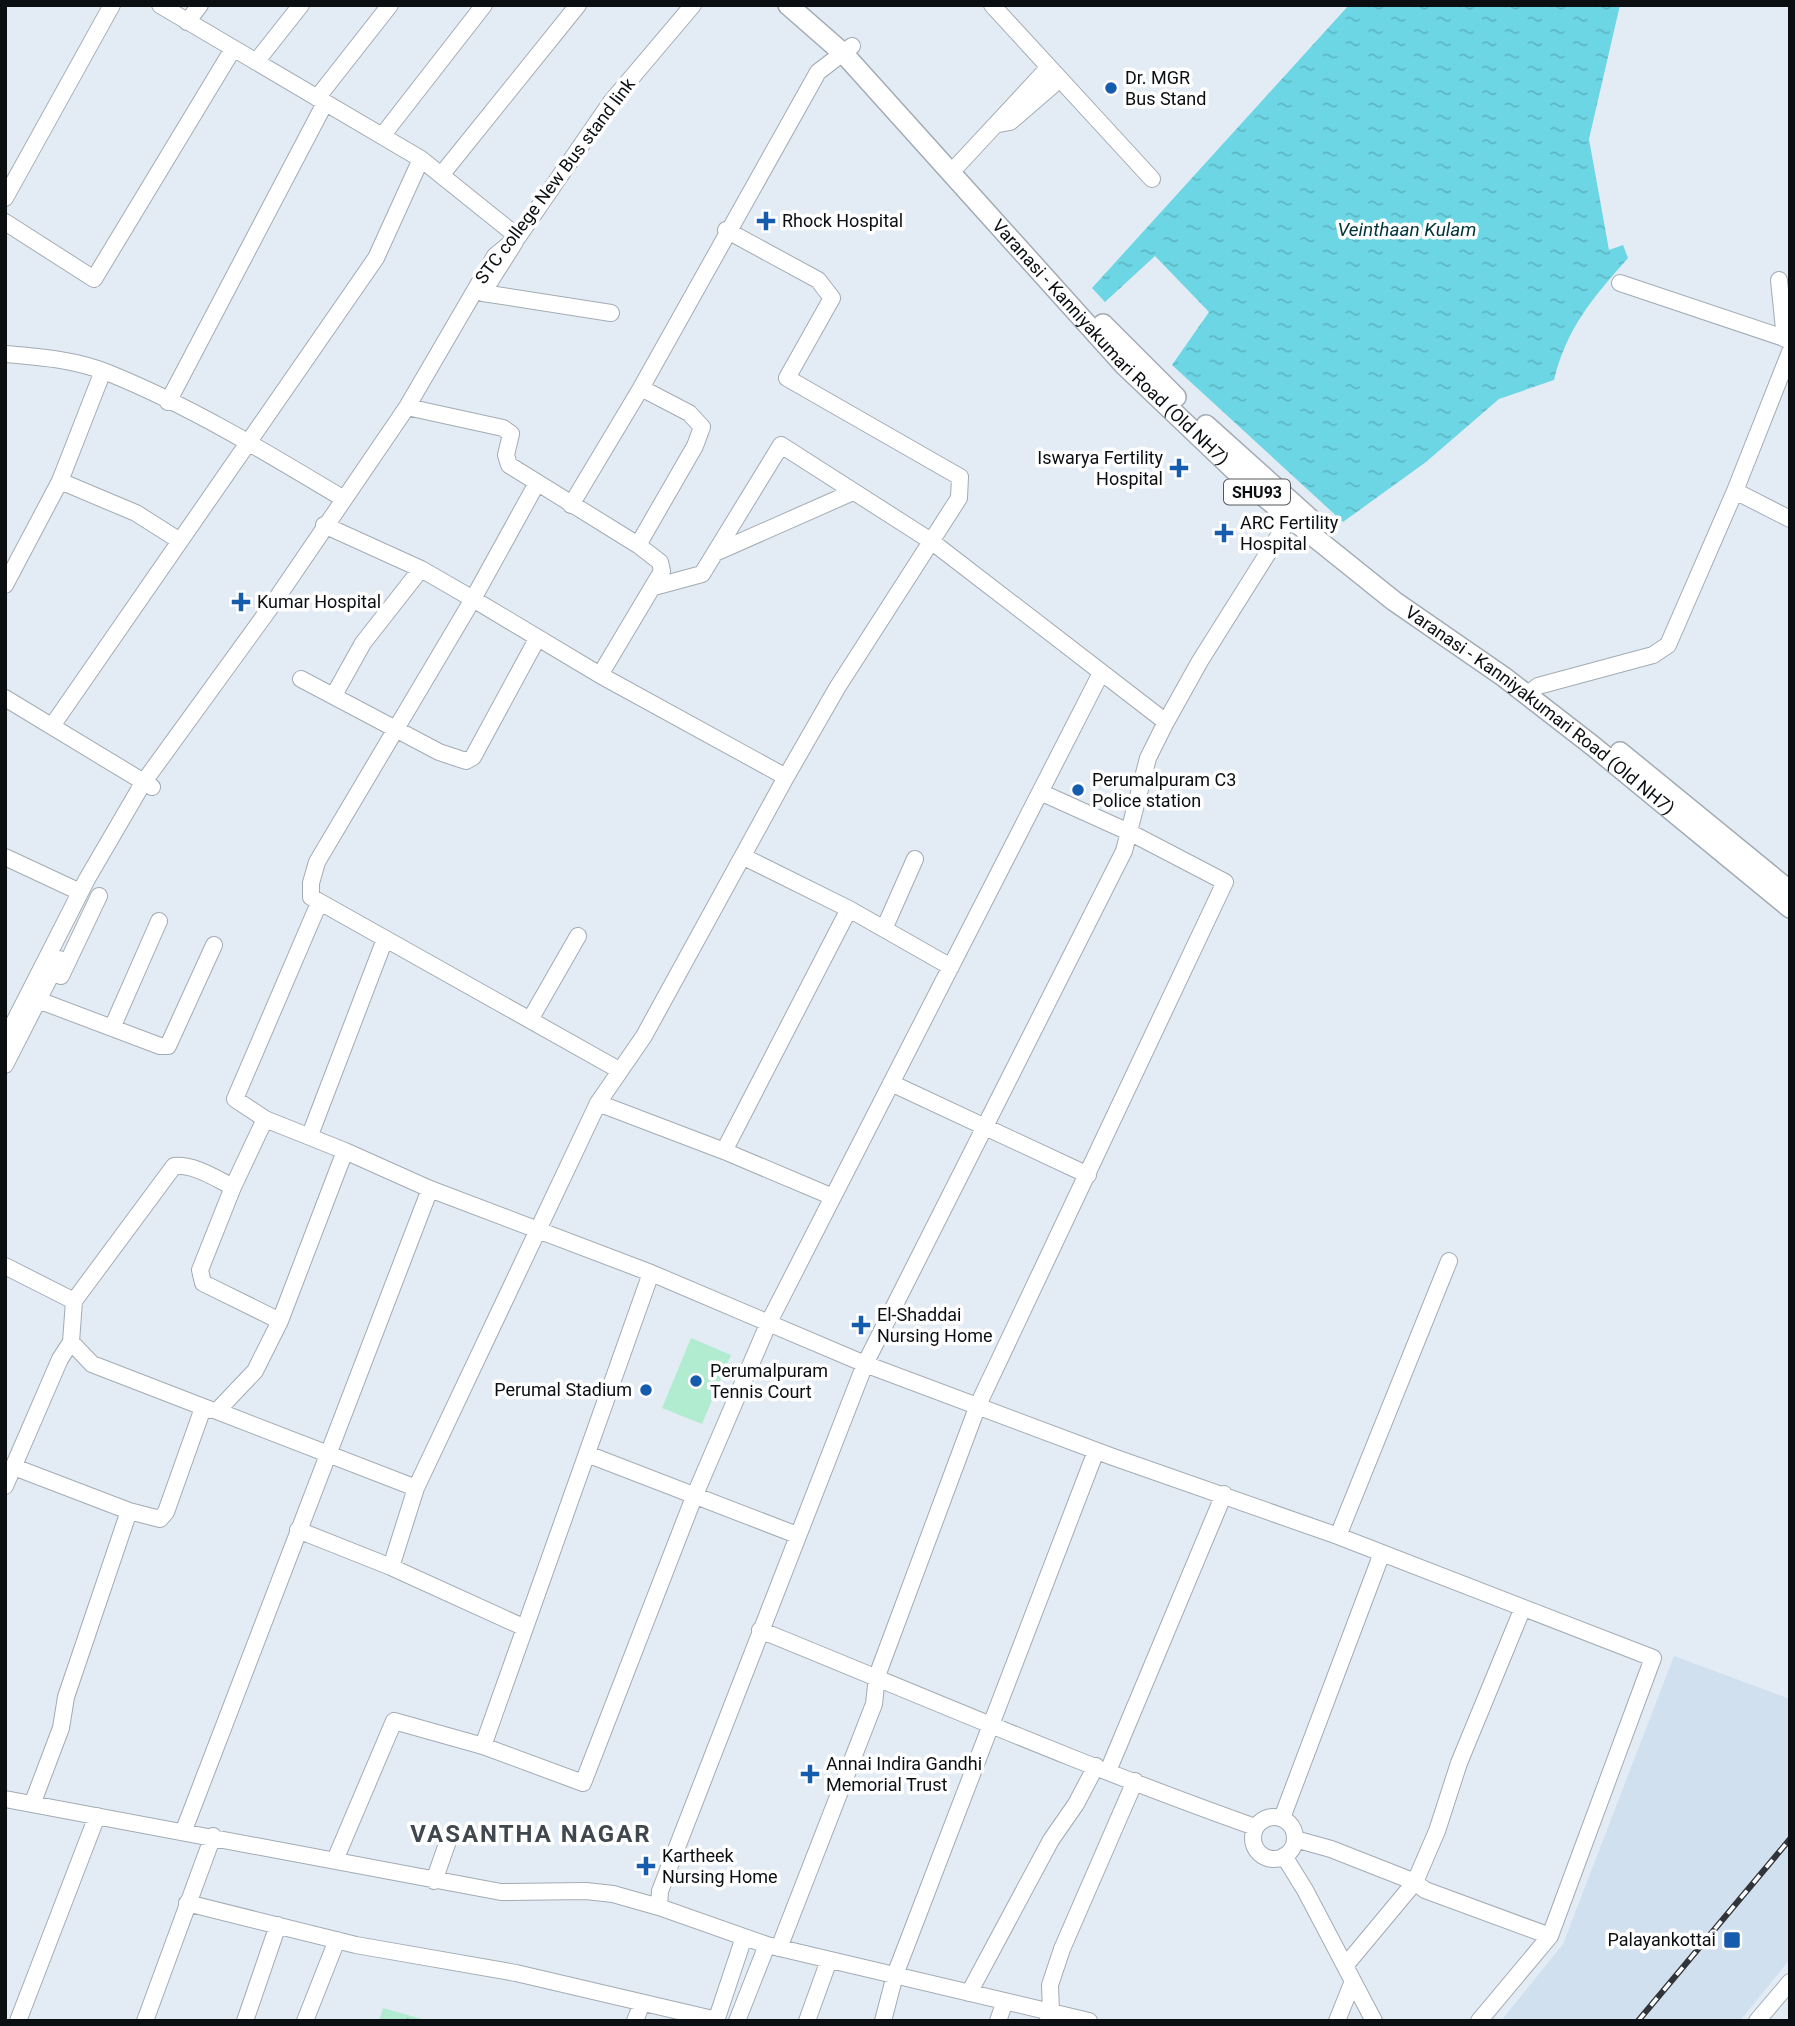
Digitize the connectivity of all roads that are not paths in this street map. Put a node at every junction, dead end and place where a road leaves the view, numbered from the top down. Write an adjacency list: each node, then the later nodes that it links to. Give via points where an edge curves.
1 (112, 5): 23 (street)
2 (160, 5): 12 (street)
3 (200, 5): 12 (street)
4 (301, 5): 15 (street)
5 (390, 5): 17 (street)
6 (484, 5): 18 (street)
7 (578, 5): 21 (street)
8 (693, 5): 26 (street, STC college New Bus stand link, via 611,102)
9 (788, 5): 14 (main road, Varanasi - Kanniyakumari Road (Old NH7) / SHU93)
10 (808, 5): 14 (main road, Varanasi - Kanniyakumari Road (Old NH7) / SHU93)
11 (992, 5): 16 (street)
12 (187, 22): 13 (street)
13 (233, 49): 15 (street); 24 (street, via 94,278)
14 (848, 50): 20 (main road, Varanasi - Kanniyakumari Road (Old NH7) / SHU93); 25 (street, via 818,72); 44 (main road, Varanasi - Kanniyakumari Road (Old NH7) / SHU93, via 1124,364)
15 (256, 62): 17 (street)
16 (1055, 73): 20 (street, via 1004,112 999,124); 22 (street)
17 (321, 100): 18 (street); 35 (street)
18 (382, 136): 19 (street)
19 (421, 159): 21 (street); 37 (street, via 376,258)
20 (958, 164): 44 (main road, Varanasi - Kanniyakumari Road (Old NH7) / SHU93, via 1080,301)
21 (442, 174): 26 (street)
22 (1152, 178)
23 (5, 198)
24 (5, 222)
25 (726, 230): 34 (street); 48 (street, via 818,280 832,298 787,378 960,477 958,498)
26 (518, 237): 29 (street); 36 (street, STC college New Bus stand link, via 495,256)
27 (1779, 280): 31 (street)
28 (1620, 282): 31 (street)
29 (483, 293): 30 (street); 36 (street)
30 (611, 313)
31 (1788, 344): 40 (street)
32 (5, 354): 33 (street, via 51,358)
33 (103, 372): 35 (street); 38 (street)
34 (641, 388): 43 (street); 49 (street, via 689,413 702,426)
35 (168, 402): 37 (street)
36 (411, 408): 39 (street, via 503,428 512,434 506,454 509,465); 42 (street, STC college New Bus stand link); 46 (street)
37 (248, 442): 42 (street); 47 (street)
38 (60, 481): 47 (street, via 136,513); 52 (street)
39 (537, 483): 43 (street); 54 (street)
40 (1735, 491): 45 (street); 59 (street, via 1668,645 1653,655)
41 (853, 492): 48 (street); 50 (street); 50 (street, via 781,445)
42 (344, 499): 46 (street, STC college New Bus stand link)
43 (571, 505): 49 (street)
44 (1296, 516): 59 (main road, Varanasi - Kanniyakumari Road (Old NH7) / SHU93); 62 (street); 68 (street, via 1166,741)
45 (1790, 519)
46 (329, 527): 51 (street); 66 (street, STC college New Bus stand link)
47 (180, 541): 63 (street)
48 (931, 541): 56 (street); 65 (street)
49 (638, 545): 53 (street, via 663,567)
50 (715, 553): 53 (street, via 702,574)
51 (421, 569): 54 (street); 60 (street, via 363,643)
52 (5, 585)
53 (654, 587): 57 (street)
54 (473, 599): 55 (street); 64 (street)
55 (537, 639): 57 (street); 64 (street, via 473,757 456,760)
56 (1101, 673): 62 (street); 67 (street)
57 (600, 676): 65 (street)
58 (301, 679): 60 (street)
59 (1533, 691): 73 (main road, Varanasi - Kanniyakumari Road (Old NH7) / SHU93); 76 (main road, Varanasi - Kanniyakumari Road (Old NH7) / SHU93)
60 (334, 695): 64 (street)
61 (5, 698): 63 (street)
62 (1166, 722): 68 (street, via 1143,775)
63 (52, 726): 66 (street)
64 (395, 730): 75 (street, via 317,862 311,897)
65 (786, 777): 70 (street)
66 (148, 785): 72 (street, STC college New Bus stand link); 84 (street)
67 (1040, 792): 68 (street); 83 (street)
68 (1135, 836): 93 (street); 97 (street, via 1226,882)
69 (5, 857): 72 (street)
70 (744, 857): 77 (street); 89 (street, via 644,1036)
71 (915, 859): 79 (street)
72 (80, 891): 84 (street, STC college New Bus stand link)
73 (1790, 891)
74 (99, 896): 84 (street)
75 (319, 903): 81 (street); 92 (street, via 235,1100)
76 (1790, 908)
77 (849, 909): 79 (street); 95 (street)
78 (159, 921): 86 (street)
79 (884, 929): 83 (street)
80 (578, 936): 85 (street)
81 (385, 939): 85 (street); 94 (street)
82 (214, 945): 86 (street, via 168,1046)
83 (951, 967): 90 (street)
84 (38, 1000): 86 (street); 87 (street, STC college New Bus stand link); 88 (street)
85 (531, 1018): 89 (street)
86 (112, 1028)
87 (5, 1040)
88 (5, 1065)
89 (619, 1070): 91 (street)
90 (891, 1083): 93 (street); 100 (street)
91 (598, 1103): 95 (street); 101 (street)
92 (265, 1119): 94 (street); 98 (street)
93 (990, 1129): 97 (street); 109 (street)
94 (310, 1135): 96 (street)
95 (724, 1151): 100 (street)
96 (345, 1152): 99 (street); 106 (street)
97 (1088, 1175): 110 (street)
98 (233, 1187): 105 (street, via 202,1171 174,1166); 106 (street, via 200,1270 203,1283)
99 (430, 1189): 101 (street); 113 (street)
100 (833, 1197): 107 (street)
101 (540, 1231): 104 (street); 117 (street)
102 (1449, 1261): 123 (street)
103 (5, 1266): 105 (street)
104 (651, 1273): 107 (street); 114 (street)
105 (74, 1301): 108 (street)
106 (280, 1321): 111 (street, via 255,1371)
107 (769, 1322): 109 (street); 119 (street)
108 (71, 1342): 111 (street, via 92,1364); 115 (street)
109 (869, 1366): 110 (street); 122 (street); 128 (street)
110 (978, 1405): 112 (street); 129 (street)
111 (210, 1410): 113 (street); 120 (street, via 166,1512 160,1519)
112 (1096, 1451): 118 (street); 130 (street)
113 (327, 1453): 117 (street); 121 (street)
114 (587, 1454): 119 (street); 127 (street)
115 (13, 1467): 116 (street); 120 (street)
116 (5, 1486)
117 (416, 1488): 125 (street)
118 (1224, 1494): 123 (street); 132 (street)
119 (694, 1497): 122 (street); 131 (street, via 583,1783)
120 (129, 1511): 135 (street)
121 (298, 1530): 125 (street); 139 (street)
122 (797, 1535): 128 (street)
123 (1338, 1536): 124 (street)
124 (1381, 1552): 126 (street); 137 (street)
125 (391, 1567): 127 (street)
126 (1522, 1610): 146 (street); 150 (street, via 1653,1658)
127 (523, 1627): 131 (street)
128 (764, 1632): 129 (street); 148 (street, via 660,1891)
129 (877, 1676): 130 (street); 153 (street, via 874,1704)
130 (991, 1726): 132 (street); 156 (street)
131 (483, 1746): 144 (street, via 394,1721)
132 (1102, 1769): 133 (street); 159 (street, via 1051,1840)
133 (1135, 1781): 138 (street); 162 (street, via 1062,1948 1050,1985)
134 (5, 1799): 135 (street)
135 (33, 1802): 136 (street)
136 (97, 1816): 139 (street); 163 (street)
137 (1282, 1818): 138 (street, via 1270,1817); 141 (street, via 1291,1825)
138 (1255, 1827): 143 (street, via 1253,1839 1261,1854 1272,1859)
139 (184, 1830): 140 (street)
140 (213, 1836): 144 (street); 147 (street)
141 (1295, 1839): 143 (street); 146 (street)
142 (449, 1840): 145 (street)
143 (1284, 1856): 155 (street)
144 (335, 1860): 145 (street)
145 (434, 1881): 148 (street, via 514,1893 599,1892)
146 (1415, 1882): 150 (street); 155 (street)
147 (187, 1903): 149 (street); 164 (street)
148 (659, 1906): 151 (street)
149 (278, 1925): 152 (street); 165 (street)
150 (1550, 1936): 176 (street)
151 (744, 1937): 153 (street); 168 (street)
152 (337, 1940): 161 (street, via 516,1973); 166 (street)
153 (773, 1947): 154 (street); 169 (street)
154 (829, 1960): 156 (street); 170 (street)
155 (1345, 1966): 157 (street)
156 (895, 1975): 159 (street); 171 (street)
157 (1353, 1981): 174 (street); 175 (street)
158 (1790, 1982): 177 (street)
159 (969, 1993): 160 (street)
160 (1005, 2001): 162 (street); 172 (street)
161 (642, 2003): 167 (street); 168 (street)
162 (1049, 2016): 173 (street)
163 (18, 2021)
164 (145, 2021)
165 (245, 2021)
166 (305, 2021)
167 (635, 2021)
168 (716, 2021)
169 (737, 2021)
170 (807, 2021)
171 (883, 2021)
172 (998, 2021)
173 (1089, 2021)
174 (1337, 2021)
175 (1374, 2021)
176 (1479, 2021)
177 (1757, 2021)

